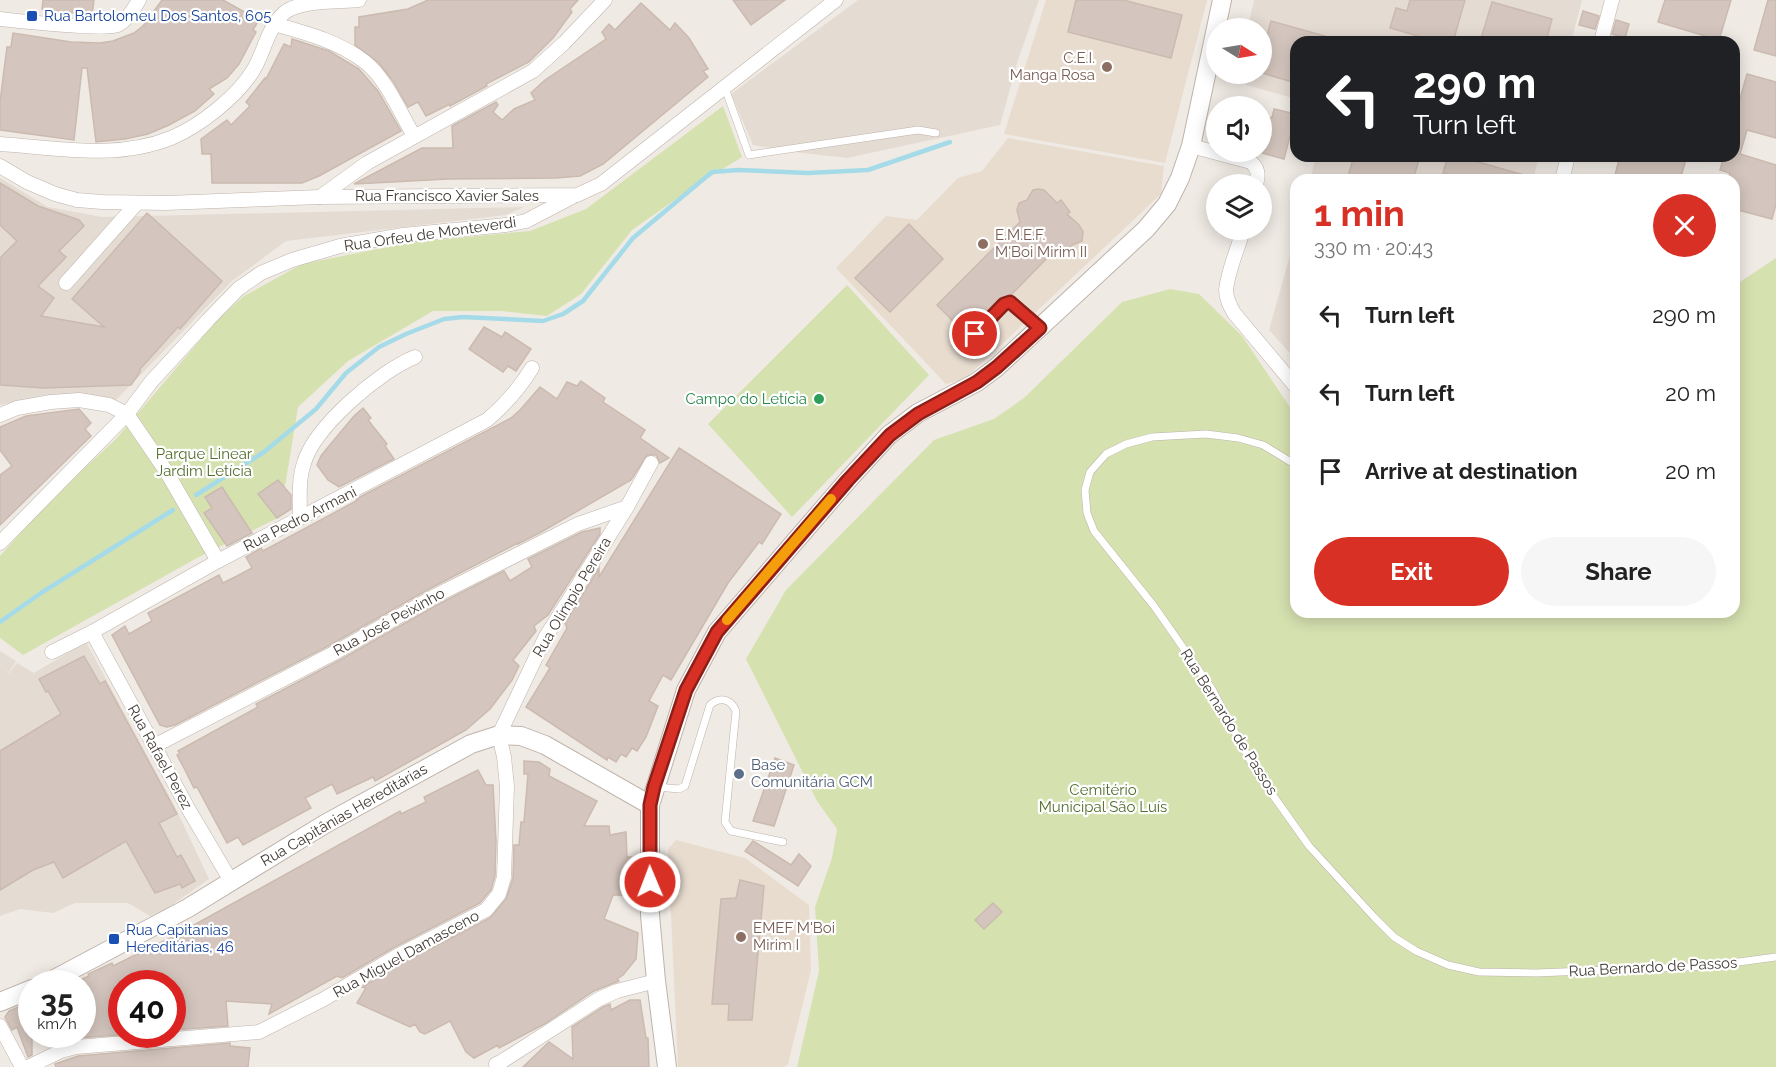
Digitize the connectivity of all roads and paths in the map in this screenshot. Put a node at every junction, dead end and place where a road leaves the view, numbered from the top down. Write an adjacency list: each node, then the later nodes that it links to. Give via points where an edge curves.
1 (139, 0): 7 (street, via 134,11 117,26)
2 (359, 0): 8 (street, via 304,4 284,12)
3 (606, 0): 12 (street, via 533,71)
4 (836, 0): 10 (street, Rua Francisco Xavier Sales)
5 (1221, 0): 14 (street)
6 (1612, 0): 9 (street)
7 (0, 19)
8 (274, 24): 12 (street, via 325,39 366,63); 13 (street, via 253,70 231,97 206,118 171,138 146,146 87,152)
9 (1602, 36)
10 (725, 88): 11 (lane, via 749,155 918,129); 17 (street, Rua Francisco Xavier Sales, via 601,184)
11 (936, 133)
12 (414, 136): 18 (street)
13 (0, 144)
14 (1191, 146): 16 (street, via 1251,162); 22 (street, via 1167,204 1146,229)
15 (0, 166): 19 (street, Rua Francisco Xavier Sales, via 27,182 66,197)
16 (1258, 174)
17 (577, 195): 18 (street, Rua Francisco Xavier Sales); 27 (street, Rua Orfeu de Monteverdi, via 526,221 340,246 261,273 238,289 208,320)
18 (320, 197): 19 (street, Rua Francisco Xavier Sales)
19 (137, 203): 21 (street)
20 (1240, 240): 26 (street, via 1226,291 1228,302)
21 (66, 283)
22 (1040, 328): 23 (lane, via 1010,302); 39 (street, via 977,382 918,414 890,435 717,632 686,690)
23 (975, 334)
24 (415, 357): 32 (street, via 357,394 322,432 303,465)
25 (532, 368): 32 (street, Rua Pedro Armani, via 508,403 487,420)
26 (1290, 380)
27 (127, 414): 28 (street, via 109,405 79,400 17,408); 33 (street, Rua Orfeu de Monteverdi); 34 (street, via 166,471)
28 (0, 415)
29 (1290, 461): 43 (lane, Rua Bernardo de Passos, via 1263,445 1238,438 1206,434 1152,437 1106,454 1090,472 1085,490 1087,513 1094,531 1154,606 1212,689 1255,770 1309,846 1374,917 1416,951 1448,965 1479,972 1709,966)
30 (651, 463): 31 (street, Rua Olímpio Pereira)
31 (627, 507): 37 (street, Rua Olímpio Pereira, via 545,638); 38 (street, Rua José Peixinho, via 578,524 443,592)
32 (300, 518): 34 (street, Rua Pedro Armani)
33 (0, 543)
34 (218, 561): 35 (street, Rua Pedro Armani)
35 (92, 632): 36 (street, Rua Pedro Armani); 38 (street, Rua Rafael Perez)
36 (52, 652)
37 (499, 735): 40 (street, Rua Capitânias Hereditárias, via 521,736 545,745); 42 (street, Rua Capitânias Hereditárias, via 471,744 335,818); 51 (street, Rua Miguel Damasceno, via 507,786 504,877 499,894 486,910 259,1032 76,1047)
38 (154, 746): 42 (street, Rua Rafael Perez)
39 (654, 787): 40 (street); 41 (lane, via 685,786 710,705 726,700 736,711 725,822 731,831)
40 (650, 805): 45 (street, via 650,915)
41 (783, 842)
42 (231, 881): 44 (street, Rua Capitânias Hereditárias)
43 (1776, 957)
44 (71, 970)
45 (656, 981): 49 (street, via 599,999); 52 (street)
46 (18, 995): 47 (street)
47 (0, 1002)
48 (0, 1026): 50 (street)
49 (496, 1064)
50 (22, 1067)
51 (28, 1067)
52 (667, 1067)

